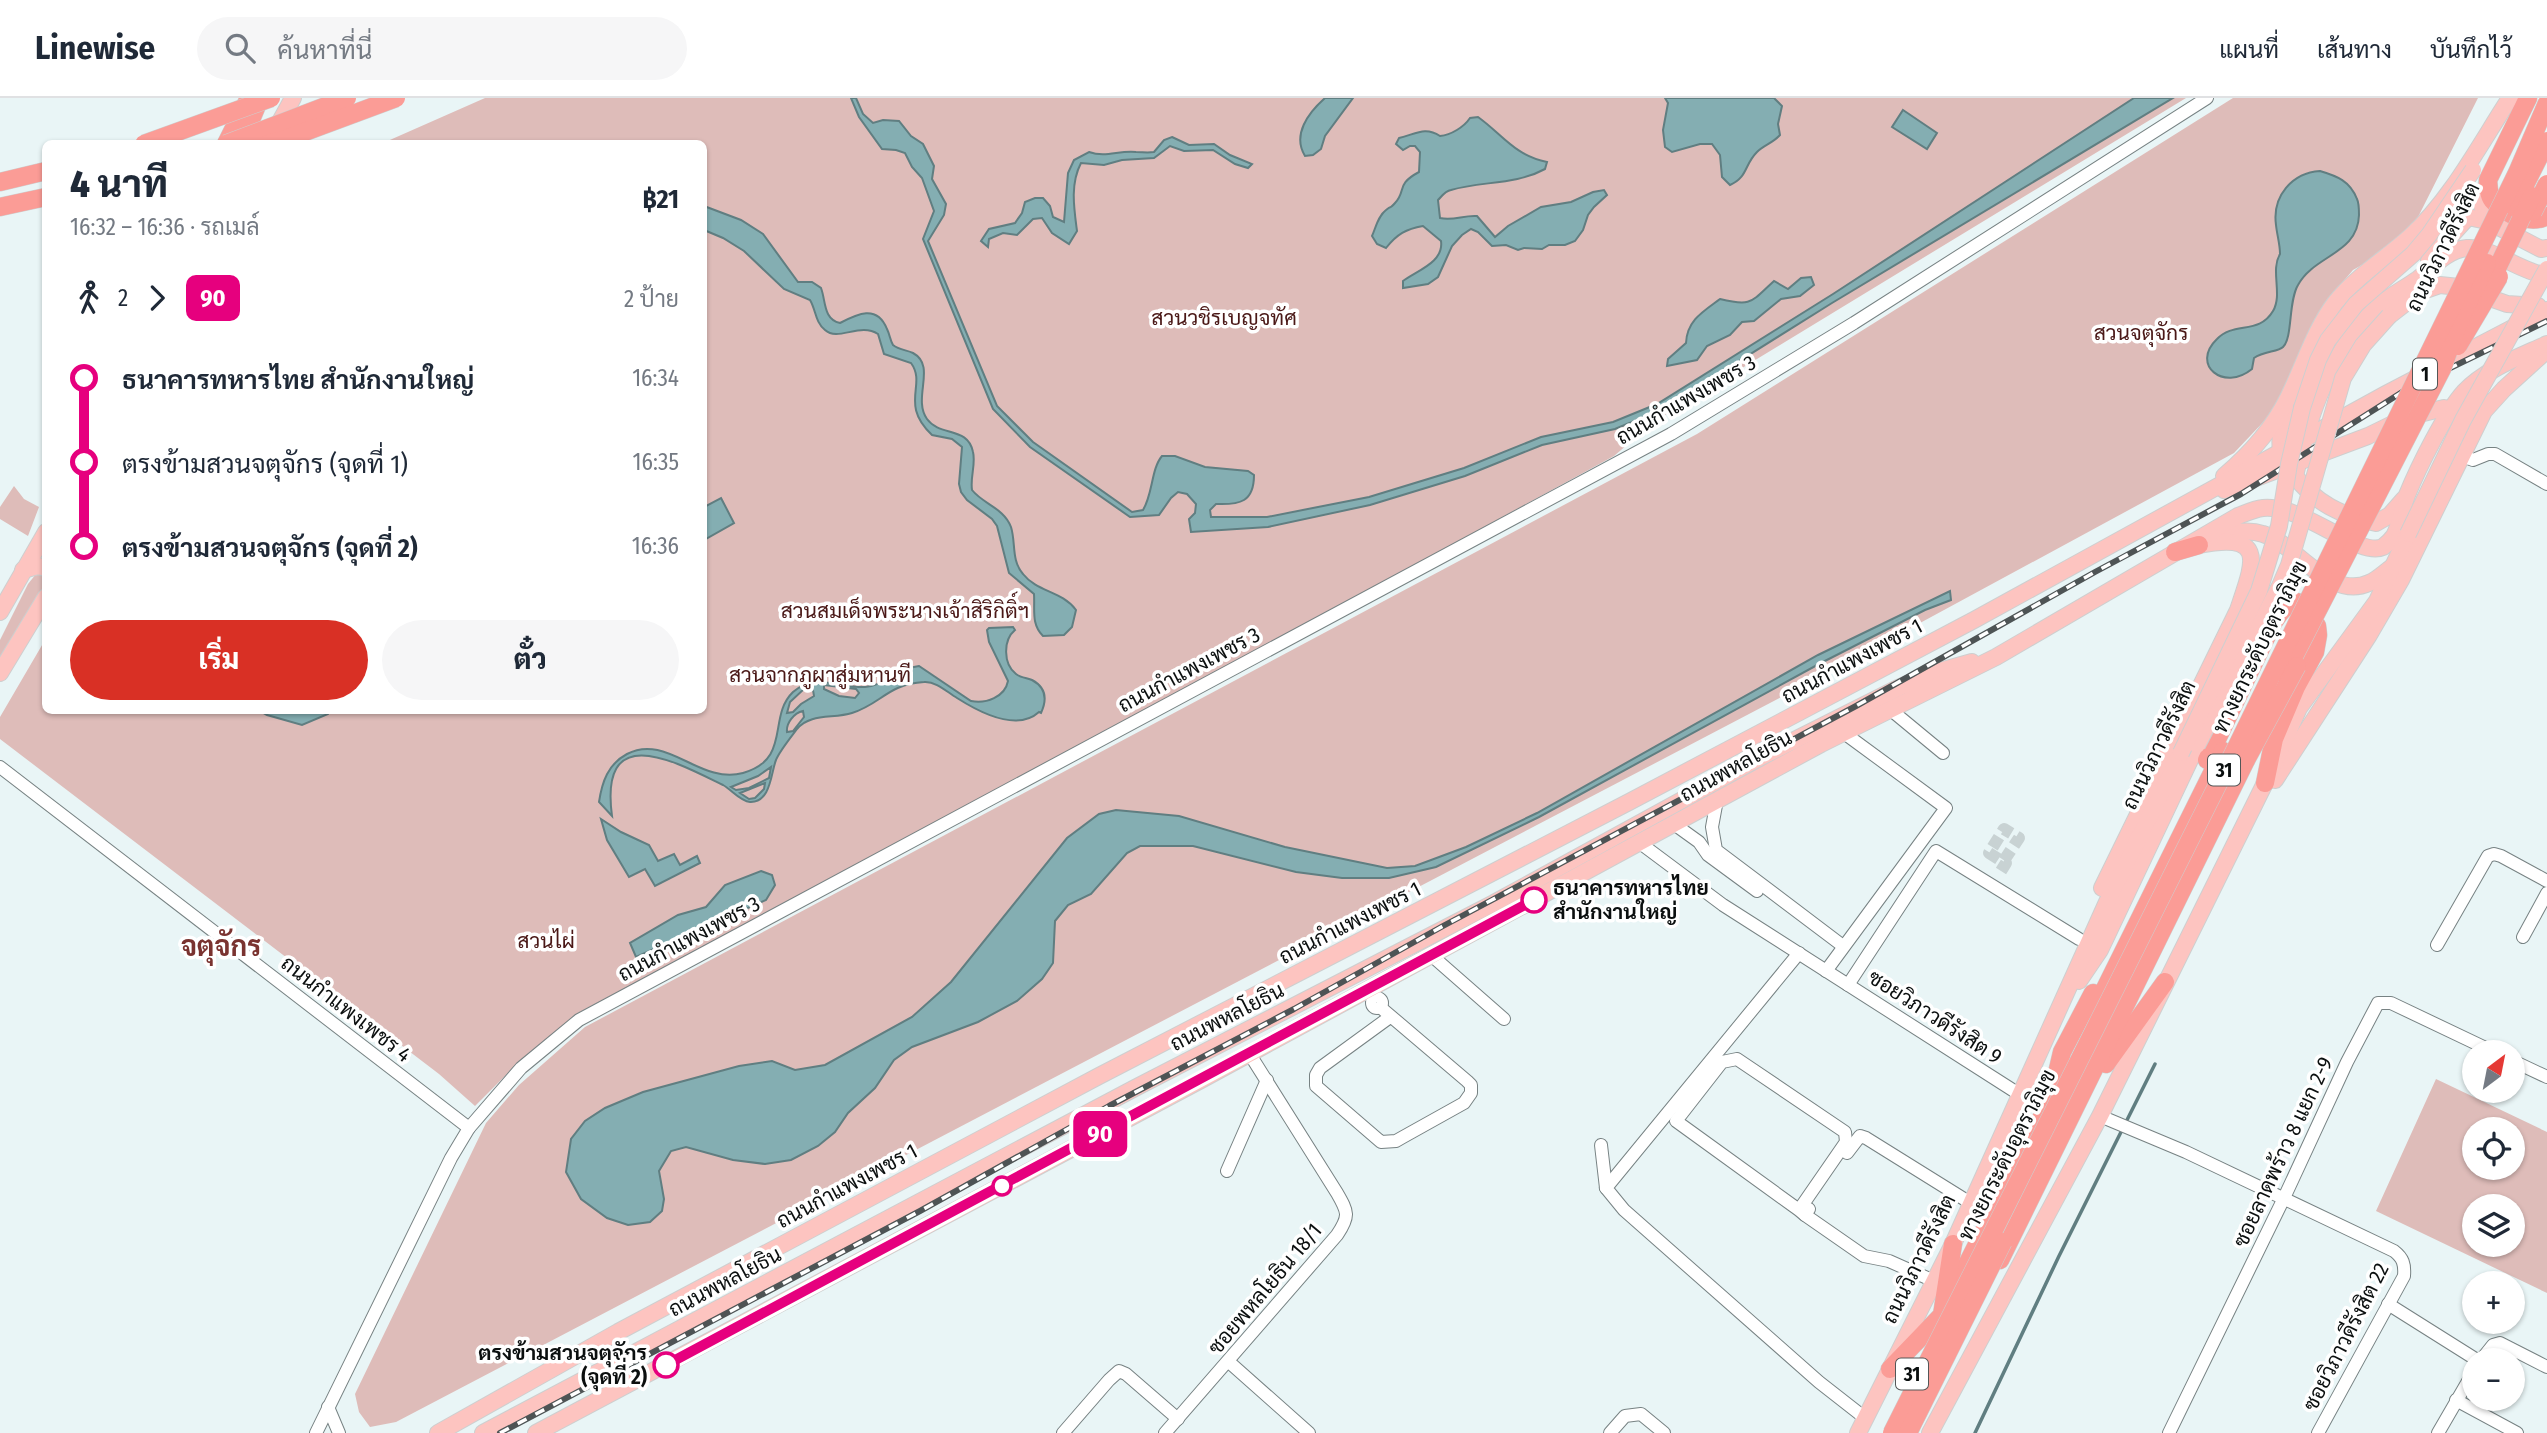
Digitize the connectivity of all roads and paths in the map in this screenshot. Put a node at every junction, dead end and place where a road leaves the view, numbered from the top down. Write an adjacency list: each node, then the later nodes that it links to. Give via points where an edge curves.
1 (293, 98): 14 (main road)
2 (332, 98): 16 (main road)
3 (347, 98): 12 (highway, bridge)
4 (396, 98): 15 (highway, bridge)
5 (2207, 98): 102 (street, ถนนกำแพงเพชร 3, via 1671,434 579,1020 521,1068)
6 (2510, 98): 20 (main road, ถนนวิภาวดีรังสิต / 31); 32 (main road, via 2430,216 2349,288)
7 (2528, 98): 20 (highway)
8 (261, 99): 10 (highway, bridge); 11 (highway, via 240,111); 13 (highway)
9 (2545, 102): 99 (highway, ถนนวิภาวดีรังสิต / 31); 139 (highway, ทางยกระดับอุตราภิมุข / 31, bridge, via 2505,197 2255,709)
10 (154, 140)
11 (228, 140)
12 (237, 140)
13 (243, 140)
14 (270, 140)
15 (283, 140)
16 (309, 140)
17 (2547, 141): 35 (highway, ทางยกระดับอุตราภิมุข / 31, bridge, via 2469,301)
18 (2547, 165): 100 (highway, 31, bridge, via 2390,494 2246,760)
19 (42, 172): 21 (highway)
20 (2481, 175): 25 (highway, via 2495,204 2528,220); 26 (main road, via 2481,203); 90 (main road, ถนนวิภาวดีรังสิต / 31, bridge, via 2413,254 2356,304 2328,340 2302,408 2279,526 2259,591)
21 (0, 182)
22 (2547, 184): 35 (highway, bridge, via 2490,293)
23 (42, 198): 24 (highway)
24 (0, 207)
25 (2547, 216)
26 (2487, 221): 27 (main road, via 2468,217); 28 (main road)
27 (2451, 244): 30 (main road); 32 (main road, via 2381,296 2335,348 2322,347); 42 (main road, via 2376,308 2351,337 2332,366)
28 (2547, 248)
29 (2547, 269): 55 (main road, 31, bridge, via 2463,420)
30 (2547, 275)
31 (2547, 307): 42 (main road, 1); 90 (main road, bridge, via 2507,304 2440,285 2420,292 2389,316 2363,345 2343,378 2280,586 2197,745 2100,950)
32 (2319, 330): 36 (main road)
33 (2547, 344): 37 (main road, ถนนพหลโยธิน / 1, via 2483,376)
34 (2547, 350): 38 (main road)
35 (2442, 369): 140 (highway, ทางยกระดับอุตราภิมุข / 31, bridge, via 2242,758)
36 (2287, 399): 44 (main road, via 2282,422); 47 (main road, via 2254,447)
37 (2452, 410): 39 (main road); 40 (main road, ถนนพหลโยธิน / 1); 41 (main road, via 2435,408)
38 (2484, 411): 39 (main road); 43 (main road)
39 (2466, 422): 40 (main road); 43 (main road, via 2469,437)
40 (2440, 431): 45 (main road, ถนนพหลโยธิน / 1)
41 (2368, 436): 44 (main road, ถนนกำแพงเพชร 1); 45 (main road, via 2387,431 2407,436 2418,450)
42 (2304, 440): 44 (main road)
43 (2465, 451): 46 (street, via 2473,460 2496,454); 70 (main road, via 2369,635 2275,779)
44 (2291, 464): 47 (main road, ถนนกำแพงเพชร 1); 50 (main road, via 2303,487)
45 (2421, 467): 48 (main road, ถนนพหลโยธิน / 1)
46 (2547, 484)
47 (2204, 493): 131 (main road, ถนนกำแพงเพชร 1, via 1617,809 1087,1082)
48 (2406, 497): 49 (main road, ถนนพหลโยธิน, via 2390,541 2374,549 2300,515); 50 (main road, via 2376,523)
49 (2272, 508): 50 (main road); 52 (main road, ถนนพหลโยธิน, via 2238,516)
50 (2339, 513)
51 (2199, 545): 52 (highway); 55 (main road, via 2243,531 2264,534 2324,576 2347,585 2370,583); 59 (main road, via 2231,540 2251,555 2252,568)
52 (2175, 552): 61 (main road, ถนนพหลโยธิน)
53 (40, 553): 56 (main road)
54 (42, 567): 56 (main road)
55 (2392, 567): 68 (main road, 31, via 2377,601 2299,708)
56 (23, 570): 60 (main road)
57 (2297, 602): 59 (main road, via 2263,593 2252,596); 68 (highway, via 2317,626 2317,643 2274,739); 99 (highway, via 2280,611 2273,622 2062,1052)
58 (42, 604): 62 (main road)
59 (2238, 610): 81 (main road)
60 (0, 612)
61 (1996, 657): 63 (main road, ถนนพหลโยธิน); 76 (main road, ถนนพหลโยธิน, via 1947,668 1898,688)
62 (0, 673)
63 (1891, 710): 64 (main road, ถนนพหลโยธิน); 65 (street)
64 (1844, 733): 71 (main road, ถนนพหลโยธิน); 83 (street, via 1946,808)
65 (1943, 752)
66 (0, 767): 69 (street, ถนนกำแพงเพชร 4)
67 (0, 774): 69 (street, ถนนกำแพงเพชร 4)
68 (2265, 783): 70 (main road, 31)
69 (33, 793): 102 (street, ถนนกำแพงเพชร 4)
70 (2256, 799): 87 (main road, 31)
71 (1717, 800): 72 (main road, ถนนพหลโยธิน); 73 (street)
72 (1674, 824): 74 (street); 75 (main road, ถนนพหลโยธิน)
73 (1713, 836): 74 (street, via 1708,844); 83 (street, via 1716,850)
74 (1699, 842): 83 (street, via 1707,855)
75 (1640, 843): 79 (main road, ถนนพหลโยธิน); 84 (street, ซอยวิภาวดีรังสิต 9, via 1723,905)
76 (1542, 877): 79 (main road); 111 (main road, ถนนพหลโยธิน)
77 (2547, 881): 82 (street, via 2501,856 2488,856)
78 (2547, 893): 80 (street)
79 (1512, 912): 85 (main road, ถนนพหลโยธิน)
80 (2523, 937)
81 (2079, 939): 88 (street, via 1936,851); 90 (main road)
82 (2437, 945)
83 (1841, 949): 86 (street)
84 (1799, 953): 86 (street, ซอยวิภาวดีรังสิต 9); 105 (street)
85 (1431, 955): 89 (main road, ถนนพหลโยธิน); 92 (street)
86 (1826, 971): 88 (street, ซอยวิภาวดีรังสิต 9)
87 (2165, 982): 100 (highway); 101 (main road, 31)
88 (1849, 985): 98 (street, ซอยวิภาวดีรังสิต 9)
89 (1375, 998): 91 (street); 94 (main road, ถนนพหลโยธิน)
90 (2062, 1002): 98 (main road, ถนนวิภาวดีรังสิต / 31)
91 (1390, 1017): 91 (street, via 1320,1068 1315,1079 1316,1086 1381,1142 1396,1141 1464,1103 1471,1093 1467,1081)
92 (1504, 1019)
93 (2469, 1040): 106 (street, ซอยลาดพร้าว 8 แยก 2-9, via 2390,1003 2378,1003)
94 (1250, 1053): 97 (street, ซอยพหลโยธิน 18/1); 110 (main road, ถนนพหลโยธิน)
95 (2525, 1067): 96 (street)
96 (2547, 1077)
97 (1267, 1080): 104 (street); 119 (street, ซอยพหลโยธิน 18/1, via 1347,1216 1337,1235)
98 (2022, 1096): 107 (main road, ถนนวิภาวดีรังสิต / 31)
99 (2051, 1099): 114 (highway, ถนนวิภาวดีรังสิต / 31)
100 (2077, 1106): 125 (highway, 31)
101 (2099, 1116): 106 (street, ซอยวิภาวดีรังสิต 22); 142 (main road, 31)
102 (469, 1128): 124 (street, ถนนกำแพงเพชร 3)
103 (1601, 1145): 105 (street)
104 (1227, 1171)
105 (1606, 1188): 127 (street, via 1634,1219 1819,1382)
106 (2284, 1198): 113 (street, ซอยวิภาวดีรังสิต 22, via 2401,1256 2404,1276); 143 (street, ซอยลาดพร้าว 8 แยก 2-9)
107 (1972, 1204): 108 (street, via 1860,1136); 109 (main road, ถนนวิภาวดีรังสิต / 31)
108 (1802, 1213): 108 (street, via 1676,1121 1722,1062 1737,1059 1845,1132 1846,1142); 112 (street, via 1864,1256 1889,1261)
109 (1953, 1244): 112 (main road, ถนนวิภาวดีรังสิต / 31); 114 (highway)
110 (853, 1265): 111 (main road); 133 (main road, ถนนพหลโยธิน)
111 (799, 1266): 132 (main road, ถนนพหลโยธิน)
112 (1934, 1281): 121 (main road, ถนนวิภาวดีรังสิต / 31)
113 (2388, 1304): 117 (street); 144 (street, ซอยวิภาวดีรังสิต 22)
114 (1942, 1315): 121 (highway); 138 (highway, ถนนวิภาวดีรังสิต / 31)
115 (2490, 1348): 116 (street, via 2500,1343)
116 (2510, 1348)
117 (2462, 1350)
118 (2525, 1356): 120 (street)
119 (1229, 1362): 126 (street, ซอยพหลโยธิน 18/1); 135 (street)
120 (2547, 1367)
121 (1890, 1369): 127 (main road, ถนนวิภาวดีรังสิต / 31)
122 (2462, 1390): 123 (street)
123 (2456, 1400): 145 (street); 146 (street)
124 (328, 1407): 129 (street, ถนนกำแพงเพชร 3); 130 (street)
125 (1926, 1407): 140 (highway, 31); 141 (highway)
126 (1178, 1419): 128 (street, via 1119,1371); 134 (street, ซอยพหลโยธิน 18/1)
127 (1862, 1426)
128 (1070, 1431)
129 (316, 1433)
130 (339, 1433)
131 (438, 1433)
132 (484, 1433)
133 (536, 1433)
134 (1165, 1433)
135 (1310, 1433)
136 (1610, 1433): 137 (street, via 1625,1416 1641,1414)
137 (1664, 1433)
138 (1883, 1433)
139 (1892, 1433)
140 (1910, 1433)
141 (1919, 1433)
142 (1930, 1433)
143 (2169, 1433)
144 (2318, 1433)
145 (2438, 1433)
146 (2517, 1433)

